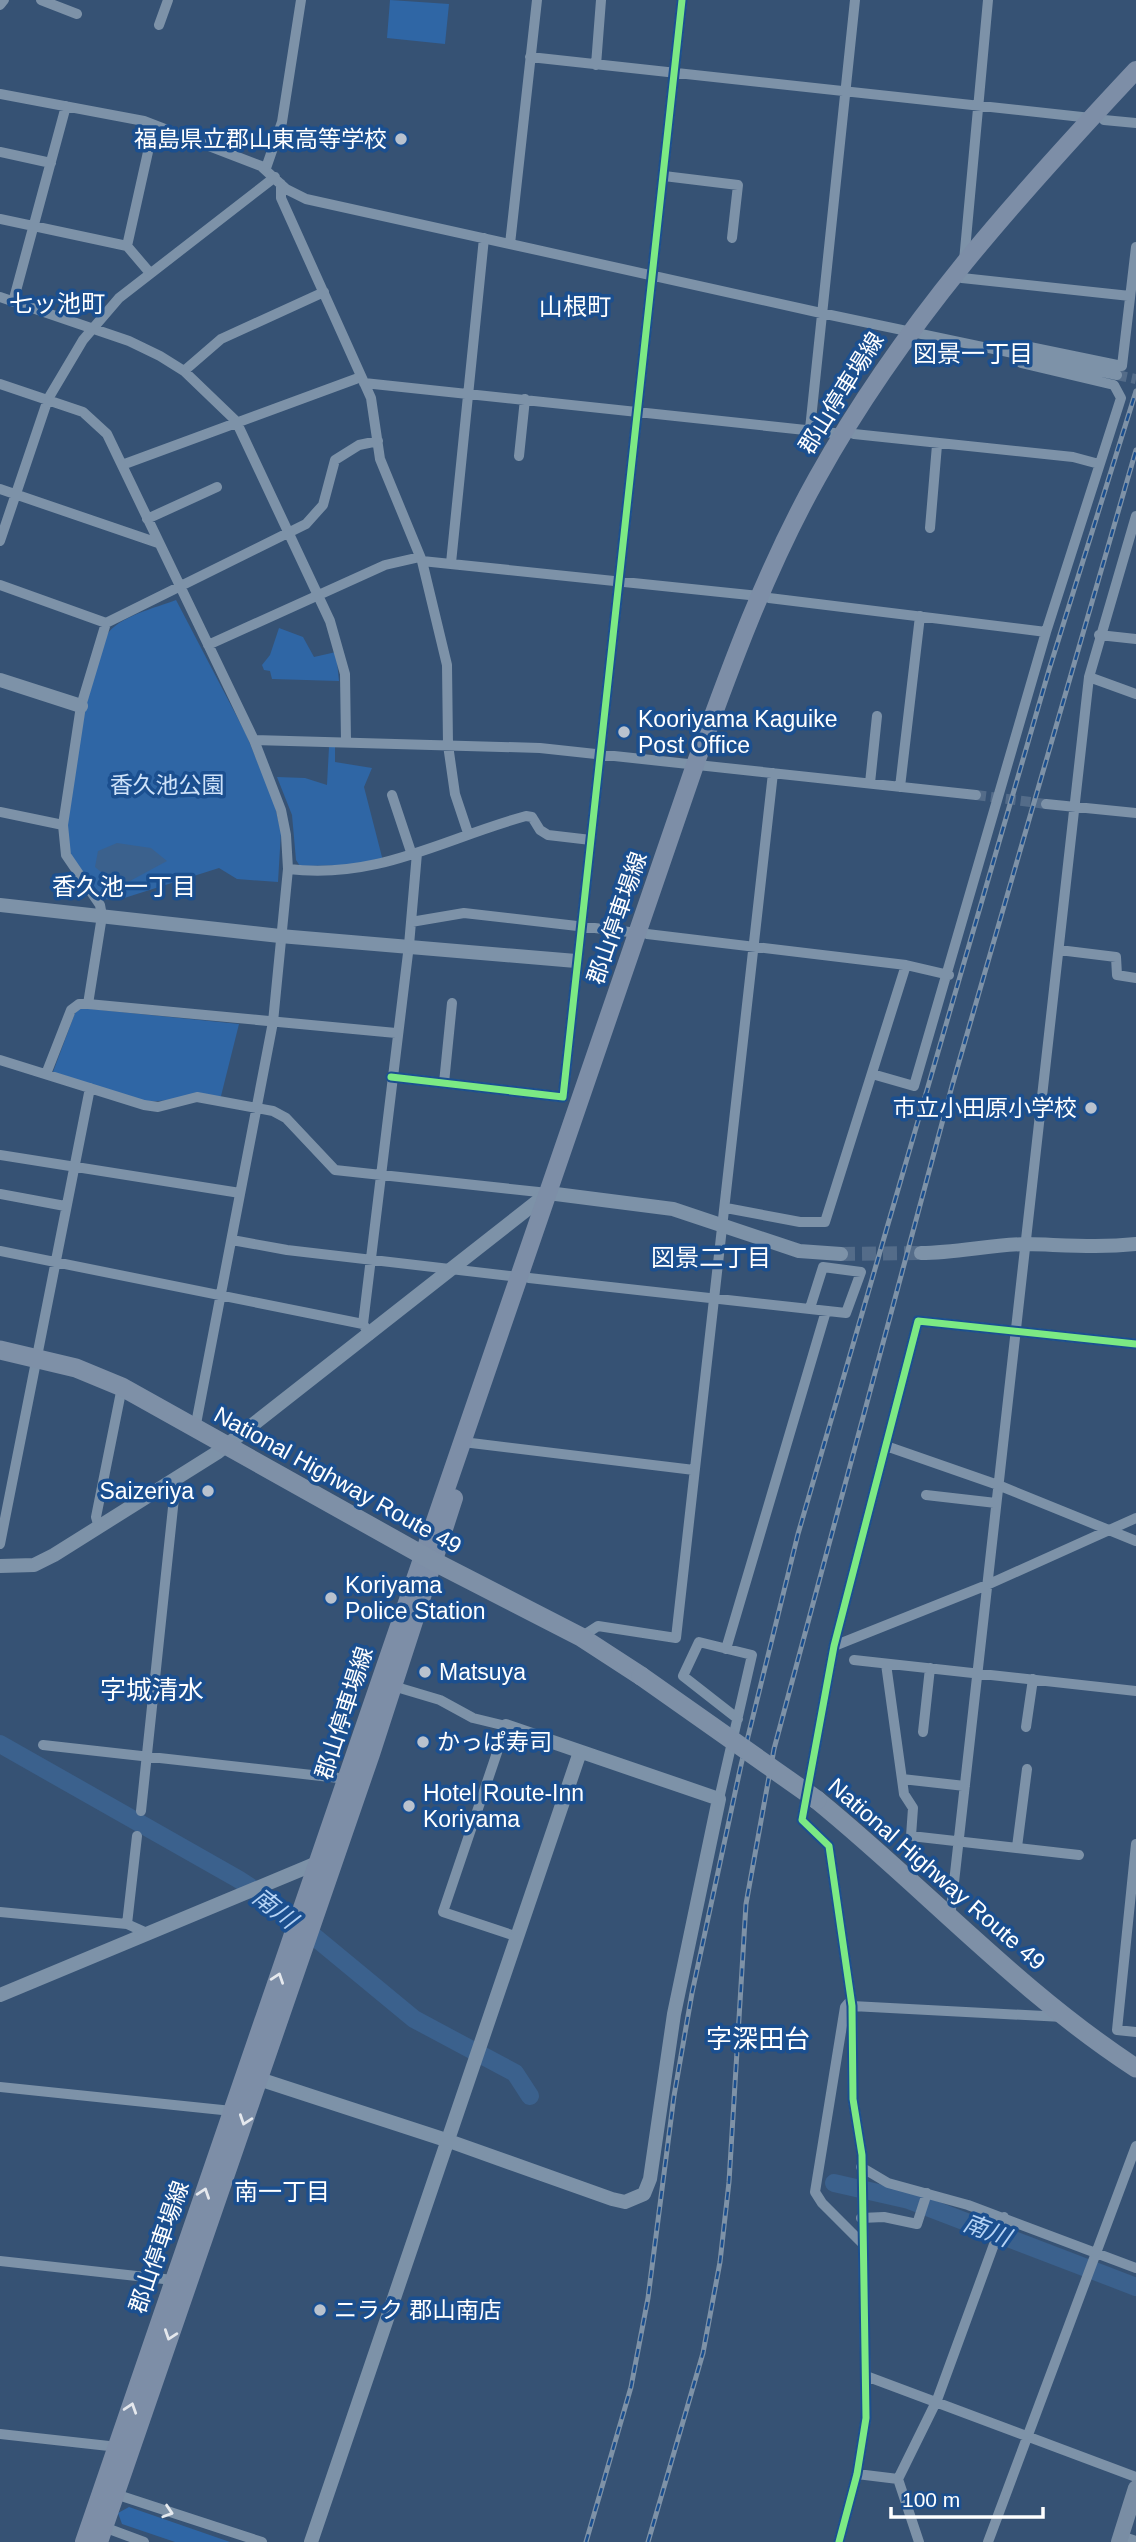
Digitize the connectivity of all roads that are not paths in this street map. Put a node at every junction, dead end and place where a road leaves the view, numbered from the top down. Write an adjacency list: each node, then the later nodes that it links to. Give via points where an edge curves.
1 (4, 0): 10 (street)
2 (41, 0): 11 (street)
3 (167, 0): 12 (street)
4 (300, 0): 27 (street, via 282,122)
5 (537, 0): 13 (street)
6 (601, 0): 14 (street)
7 (682, 0): 16 (street)
8 (855, 0): 18 (street)
9 (988, 0): 21 (street)
10 (0, 5)
11 (77, 14)
12 (159, 25)
13 (530, 57): 14 (street); 34 (street)
14 (596, 65): 16 (street)
15 (1136, 70): 22 (main road, 郡山停車場線)
16 (675, 72): 18 (street); 28 (street)
17 (1136, 85): 22 (main road, 郡山停車場線)
18 (846, 91): 21 (street); 44 (street)
19 (0, 94): 20 (street)
20 (66, 106): 24 (street); 26 (street)
21 (978, 107): 22 (street); 37 (street)
22 (1097, 119): 23 (street); 37 (main road, 郡山停車場線)
23 (1136, 123)
24 (155, 125): 27 (street); 35 (street)
25 (0, 152): 26 (street)
26 (51, 163): 31 (street)
27 (266, 168): 29 (street)
28 (664, 176): 33 (street, via 738,185); 39 (street)
29 (278, 181): 32 (street, via 306,199); 38 (street); 40 (street, via 281,198)
30 (0, 219): 31 (street)
31 (35, 226): 35 (street); 43 (street)
32 (484, 238): 34 (street); 51 (street)
33 (732, 238)
34 (510, 244): 39 (street)
35 (127, 246): 38 (street)
36 (1136, 247): 41 (street)
37 (963, 270): 41 (street); 46 (main road, 郡山停車場線)
38 (150, 273): 45 (street)
39 (652, 276): 44 (street); 54 (street)
40 (324, 292): 47 (street, via 221,339); 49 (street)
41 (1130, 296): 48 (street)
42 (0, 298): 43 (street)
43 (13, 302): 45 (street)
44 (821, 313): 46 (street); 56 (street)
45 (92, 328): 47 (street, via 129,341); 52 (street)
46 (915, 332): 48 (street); 57 (main road, 郡山停車場線)
47 (184, 371): 55 (street)
48 (1118, 375): 61 (street, via 1121,398)
49 (362, 380): 51 (street); 55 (street); 58 (street, via 371,398)
50 (0, 384): 52 (street)
51 (468, 393): 53 (street); 74 (street)
52 (48, 399): 62 (street, via 94,420 107,434); 65 (street)
53 (525, 399): 54 (street); 60 (street)
54 (638, 411): 56 (street); 75 (street)
55 (236, 421): 62 (street); 69 (street)
56 (810, 429): 57 (street)
57 (849, 434): 59 (street); 79 (main road, 郡山停車場線, via 816,479)
58 (377, 441): 69 (street, via 348,450 335,460 319,513); 73 (street)
59 (937, 445): 61 (street, via 1073,457); 68 (street)
60 (519, 456)
61 (1099, 464): 82 (street)
62 (122, 465): 67 (street)
63 (217, 487): 67 (street)
64 (0, 489): 65 (street)
65 (15, 494): 70 (street); 71 (street)
66 (1136, 516): 72 (street)
67 (147, 520): 71 (street)
68 (930, 528)
69 (289, 534): 77 (street); 78 (street)
70 (0, 541)
71 (158, 543): 77 (street)
72 (1130, 551): 83 (street)
73 (421, 559): 74 (street); 78 (street, via 385,565); 93 (street, via 447,665)
74 (450, 563): 75 (street)
75 (620, 582): 79 (street); 94 (street)
76 (0, 585): 81 (street)
77 (180, 586): 81 (street); 85 (street)
78 (318, 596): 85 (street); 92 (street, via 345,674)
79 (764, 597): 80 (street); 95 (main road, 郡山停車場線)
80 (920, 616): 82 (street); 98 (street)
81 (106, 623): 89 (street)
82 (1046, 632): 121 (street)
83 (1099, 635): 84 (street); 86 (street)
84 (1136, 639)
85 (208, 645): 91 (street)
86 (1089, 677): 88 (street); 102 (street)
87 (0, 680): 89 (street)
88 (1136, 694)
89 (82, 706): 105 (street)
90 (877, 716): 97 (street)
91 (254, 740): 92 (street); 109 (street, via 281,810)
92 (346, 741): 93 (street)
93 (448, 745): 94 (street); 106 (street, via 455,794)
94 (601, 754): 95 (street); 107 (street)
95 (699, 766): 96 (street); 114 (main road, 郡山停車場線)
96 (773, 773): 97 (street); 117 (street)
97 (870, 783): 98 (street)
98 (900, 787): 100 (street)
99 (392, 795): 108 (street)
100 (976, 795)
101 (1046, 804): 102 (street)
102 (1075, 806): 104 (street); 118 (street)
103 (0, 812): 105 (street)
104 (1136, 813)
105 (63, 825): 111 (street, via 66,855 100,905)
106 (468, 833): 107 (street, via 526,816 548,835); 108 (street)
107 (591, 840): 113 (street)
108 (414, 854): 109 (street, via 346,871); 112 (street)
109 (288, 869): 115 (street)
110 (0, 905): 111 (street)
111 (102, 916): 115 (street); 124 (street)
112 (411, 922): 113 (street, via 464,913); 116 (street)
113 (582, 926): 114 (street); 119 (street)
114 (642, 933): 117 (street); 139 (main road, 郡山停車場線)
115 (280, 936): 116 (street); 125 (street)
116 (409, 945): 119 (street); 126 (street)
117 (752, 945): 120 (street); 141 (street)
118 (1059, 950): 122 (street, via 1116,957 1117,975); 144 (street)
119 (576, 961): 131 (street, via 564,1097)
120 (906, 965): 121 (street); 129 (street)
121 (949, 975): 129 (street, via 914,1086)
122 (1136, 978)
123 (452, 1003): 131 (street)
124 (88, 1004): 125 (street); 128 (street, via 71,1010)
125 (273, 1022): 126 (street); 133 (street)
126 (396, 1034): 130 (street)
127 (0, 1060): 128 (street)
128 (46, 1074): 132 (street)
129 (872, 1074): 141 (street, via 825,1222 800,1222)
130 (391, 1077): 131 (street); 136 (street)
131 (444, 1083)
132 (90, 1088): 133 (street, via 158,1107 197,1097); 135 (street)
133 (258, 1107): 136 (street, via 286,1118 335,1170); 137 (street)
134 (0, 1155): 135 (street)
135 (72, 1167): 137 (street); 140 (street)
136 (382, 1174): 139 (street); 149 (street)
137 (240, 1193): 143 (street)
138 (0, 1194): 140 (street)
139 (552, 1195): 142 (street, via 673,1209); 151 (street); 152 (main road, 郡山停車場線)
140 (65, 1206): 150 (street)
141 (726, 1208): 142 (street)
142 (723, 1224): 147 (street, via 799,1251); 154 (street)
143 (232, 1240): 149 (street); 153 (street)
144 (1026, 1244): 145 (street, via 1086,1248); 148 (street); 158 (street)
145 (1136, 1244)
146 (0, 1251): 150 (street)
147 (841, 1254)
148 (921, 1254)
149 (371, 1260): 151 (street); 157 (street)
150 (55, 1262): 153 (street); 161 (street)
151 (452, 1269): 152 (street); 157 (street)
152 (524, 1277): 154 (street); 164 (main road, 郡山停車場線)
153 (221, 1296): 157 (street); 163 (street)
154 (715, 1298): 155 (street); 167 (street)
155 (810, 1308): 156 (street); 156 (street, via 823,1267 861,1272 846,1313)
156 (826, 1311): 182 (street)
157 (366, 1329): 165 (street)
158 (1018, 1331): 159 (street); 166 (street, via 918,1321); 169 (street)
159 (1136, 1344)
160 (0, 1350): 161 (highway, National Highway Route 49)
161 (34, 1358): 162 (highway, National Highway Route 49, via 76,1368); 176 (street)
162 (122, 1387): 163 (highway, National Highway Route 49); 173 (street, via 96,1517)
163 (195, 1429): 165 (highway, National Highway Route 49)
164 (468, 1444): 167 (street); 177 (main road, 郡山停車場線)
165 (228, 1445): 168 (street); 177 (highway, National Highway Route 49)
166 (886, 1446): 169 (street); 181 (street)
167 (694, 1470): 180 (street, via 677,1638 598,1626)
168 (176, 1479): 173 (street); 196 (street)
169 (998, 1485): 171 (street); 174 (street)
170 (926, 1495): 171 (street)
171 (996, 1503): 179 (street)
172 (1136, 1518): 174 (street)
173 (99, 1527): 178 (street, via 34,1565)
174 (1109, 1530): 175 (street); 179 (street)
175 (1136, 1541)
176 (0, 1544)
177 (427, 1558): 180 (highway, National Highway Route 49); 188 (main road, 郡山停車場線); 198 (main road, 郡山停車場線)
178 (0, 1566)
179 (987, 1585): 181 (street); 186 (street)
180 (581, 1637): 211 (highway, National Highway Route 49, bridge, via 817,1800)
181 (834, 1646): 217 (street, via 802,1820 829,1846)
182 (726, 1648): 190 (street, via 752,1655); 190 (street, via 699,1643 683,1676)
183 (855, 1660): 184 (street)
184 (887, 1664): 185 (street); 199 (street)
185 (930, 1668): 186 (street); 193 (street)
186 (979, 1674): 187 (street); 200 (street)
187 (1033, 1679): 189 (street); 192 (street)
188 (393, 1686): 191 (street); 208 (main road, 郡山停車場線)
189 (1136, 1691)
190 (737, 1719): 201 (street)
191 (506, 1726): 195 (street); 215 (street, via 443,1912)
192 (1026, 1727)
193 (923, 1732)
194 (43, 1745): 196 (street)
195 (580, 1752): 201 (street); 215 (street)
196 (148, 1757): 198 (street); 202 (street)
197 (1027, 1769): 206 (street)
198 (348, 1779): 208 (main road, 郡山停車場線)
199 (902, 1779): 200 (street); 204 (street, via 913,1808 912,1836)
200 (965, 1786): 204 (street)
201 (719, 1799): 224 (street, via 674,2014 644,2194 625,2202 612,2199)
202 (141, 1811)
203 (137, 1836): 212 (street)
204 (958, 1842): 206 (street); 211 (street)
205 (1136, 1844): 209 (street)
206 (1017, 1847): 207 (street)
207 (1079, 1855)
208 (324, 1865): 213 (main road, 郡山停車場線); 214 (street)
209 (1134, 1868): 219 (street, via 1117,2030)
210 (0, 1912): 212 (street)
211 (950, 1918): 218 (highway, National Highway Route 49)
212 (127, 1924): 214 (street)
213 (304, 1926): 221 (main road, 郡山停車場線); 223 (main road, 郡山停車場線, one-way to 213)
214 (148, 1933): 216 (street)
215 (518, 1937): 224 (street)
216 (0, 1995)
217 (852, 2003): 218 (street); 226 (street, via 853,2099); 230 (street, via 845,2007 815,2192)
218 (1065, 2017): 220 (highway, National Highway Route 49)
219 (1136, 2032)
220 (1136, 2068)
221 (259, 2079): 224 (street); 244 (main road, 郡山停車場線, one-way to 244)
222 (0, 2087): 223 (street)
223 (232, 2111): 234 (main road, 郡山停車場線, one-way to 223)
224 (449, 2141): 250 (street)
225 (1136, 2146): 231 (street)
226 (862, 2167): 227 (street); 228 (street)
227 (925, 2197): 228 (street, via 917,2224); 229 (street)
228 (861, 2218): 230 (street)
229 (1003, 2220): 231 (street); 236 (street)
230 (862, 2243): 235 (street)
231 (1093, 2255): 233 (street); 238 (street)
232 (0, 2261): 234 (street)
233 (1136, 2268)
234 (173, 2280): 239 (main road, 郡山停車場線, one-way to 234)
235 (866, 2376): 236 (street); 240 (street, via 866,2418)
236 (936, 2400): 238 (street); 242 (street)
237 (0, 2434): 239 (street)
238 (1029, 2436): 241 (street); 253 (street)
239 (118, 2447): 244 (main road, 郡山停車場線)
240 (857, 2474): 242 (street); 251 (street)
241 (1136, 2477)
242 (898, 2479): 252 (street)
243 (1136, 2487): 246 (main road)
244 (110, 2492): 245 (main road, 郡山停車場線); 249 (street, one-way to 249)
245 (98, 2531): 247 (main road, 郡山停車場線); 248 (street)
246 (1125, 2540)
247 (84, 2542)
248 (144, 2542)
249 (262, 2542)
250 (311, 2542)
251 (839, 2542)
252 (919, 2542)
253 (988, 2542)

